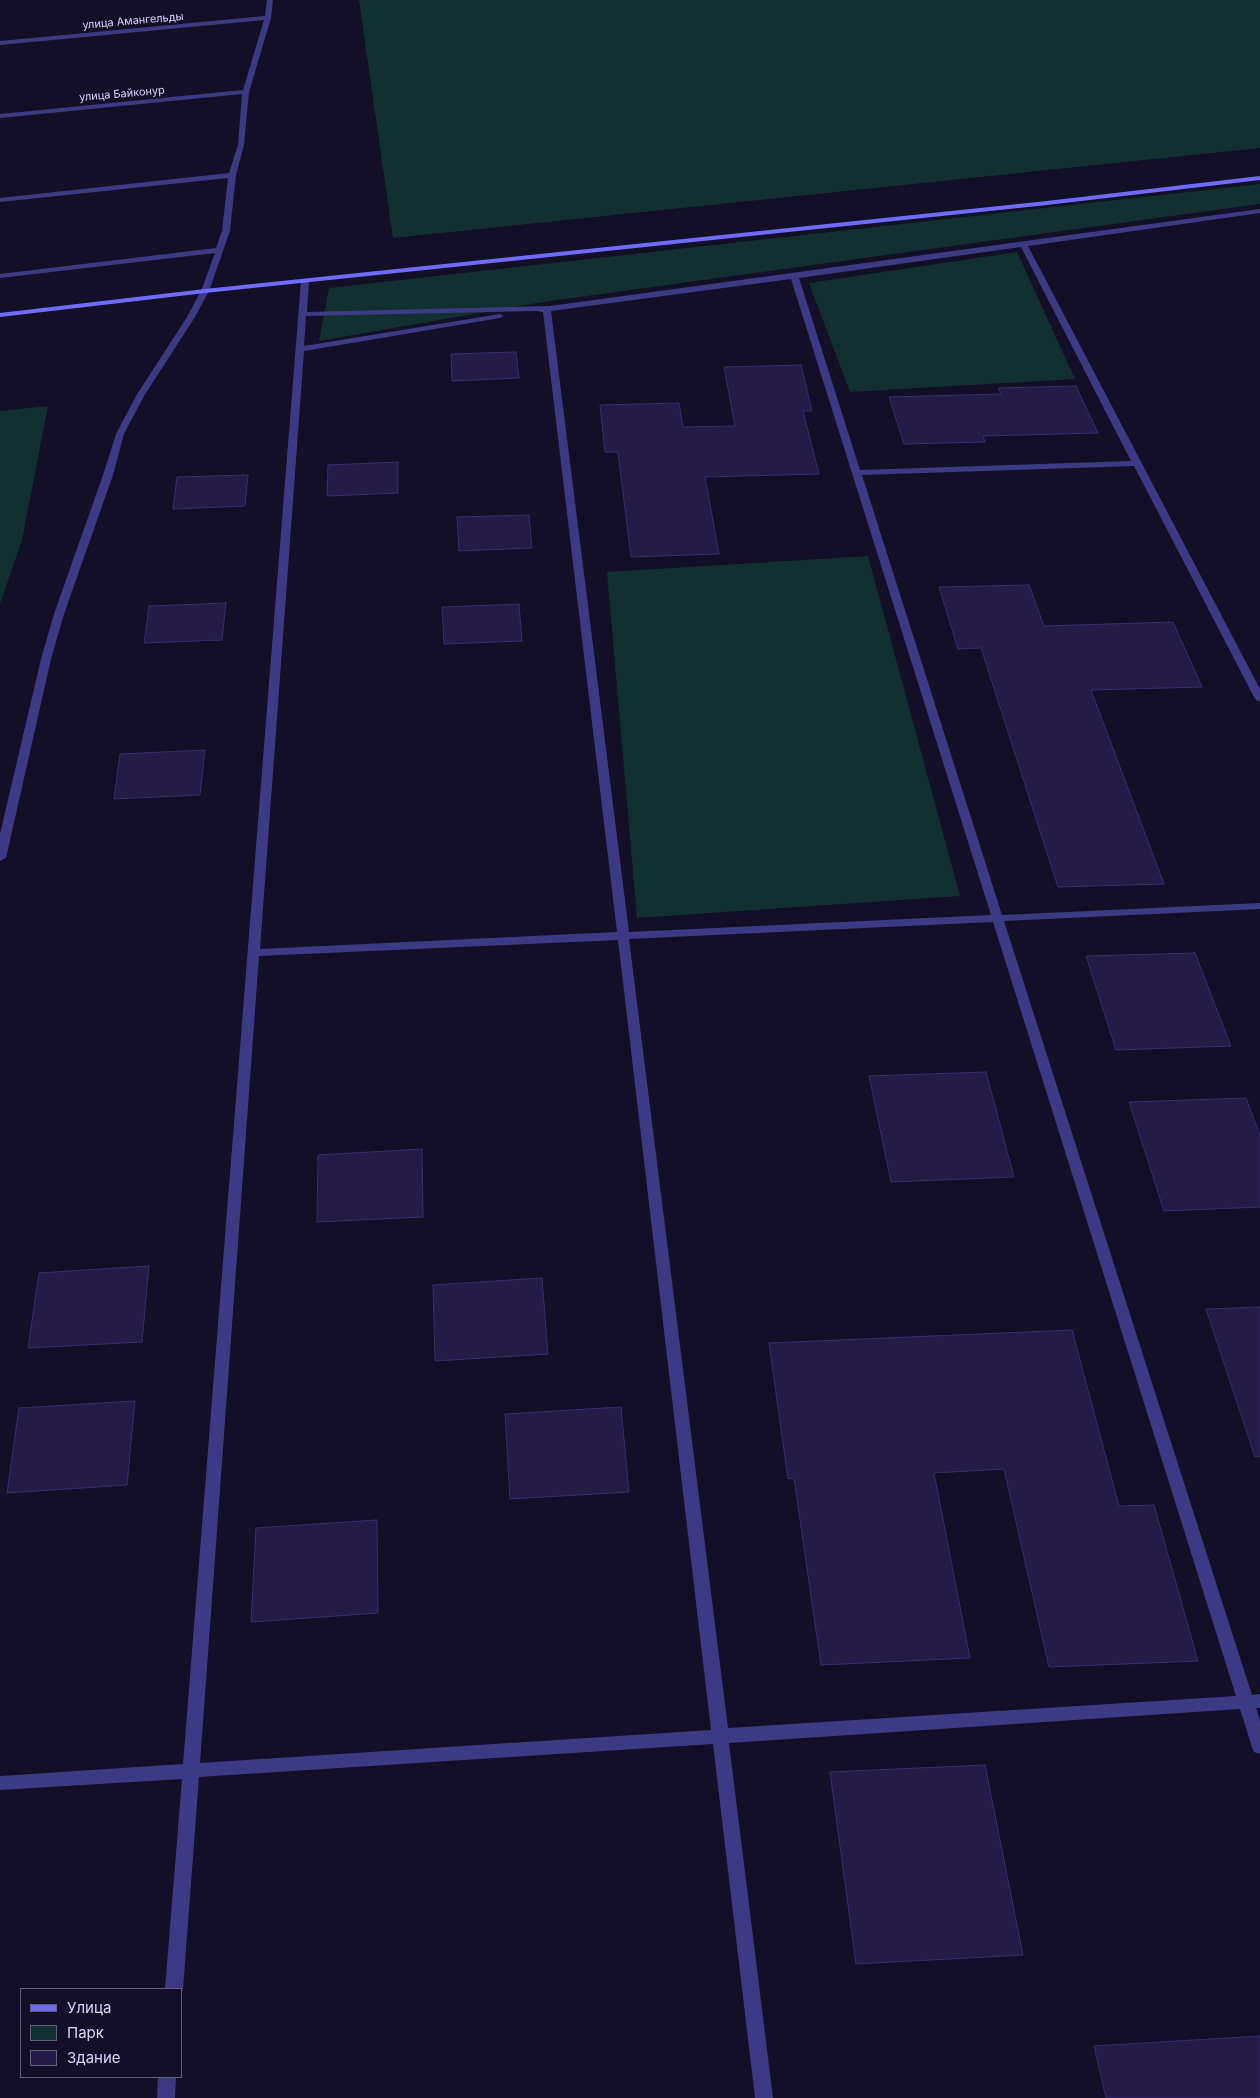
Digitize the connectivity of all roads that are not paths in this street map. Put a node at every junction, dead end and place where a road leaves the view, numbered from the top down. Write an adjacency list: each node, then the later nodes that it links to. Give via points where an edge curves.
1 (270, 0): 2 (street)
2 (268, 18): 3 (street, улица Амангельды); 4 (street)
3 (0, 44)
4 (246, 92): 6 (street, улица Байконур); 8 (street, via 241,145)
5 (0, 111): 6 (street)
6 (14, 114): 7 (street, улица Байконур)
7 (0, 116)
8 (232, 175): 10 (street); 14 (street, via 226,231)
9 (1260, 178): 17 (main road)
10 (0, 200)
11 (1256, 211): 12 (street); 13 (street)
12 (1260, 222)
13 (1022, 244): 16 (street); 23 (street)
14 (220, 250): 15 (street); 18 (street)
15 (0, 276)
16 (794, 276): 19 (street); 24 (street)
17 (306, 281): 18 (main road); 20 (street)
18 (205, 291): 21 (main road); 26 (street, via 120,434 46,659)
19 (548, 308): 20 (street); 22 (street); 29 (street)
20 (303, 314): 22 (street)
21 (0, 315)
22 (300, 349): 30 (street)
23 (1137, 463): 24 (street); 25 (street)
24 (856, 473): 28 (street)
25 (1260, 699)
26 (0, 858)
27 (1260, 906): 28 (street)
28 (997, 918): 29 (street); 31 (street)
29 (623, 936): 30 (street); 32 (street)
30 (254, 953): 34 (street)
31 (1253, 1701): 32 (street); 33 (street)
32 (720, 1736): 34 (street); 39 (street)
33 (1260, 1747)
34 (191, 1771): 35 (street); 36 (street)
35 (0, 1783)
36 (174, 1988)
37 (167, 2078): 38 (street)
38 (166, 2098)
39 (764, 2098)

